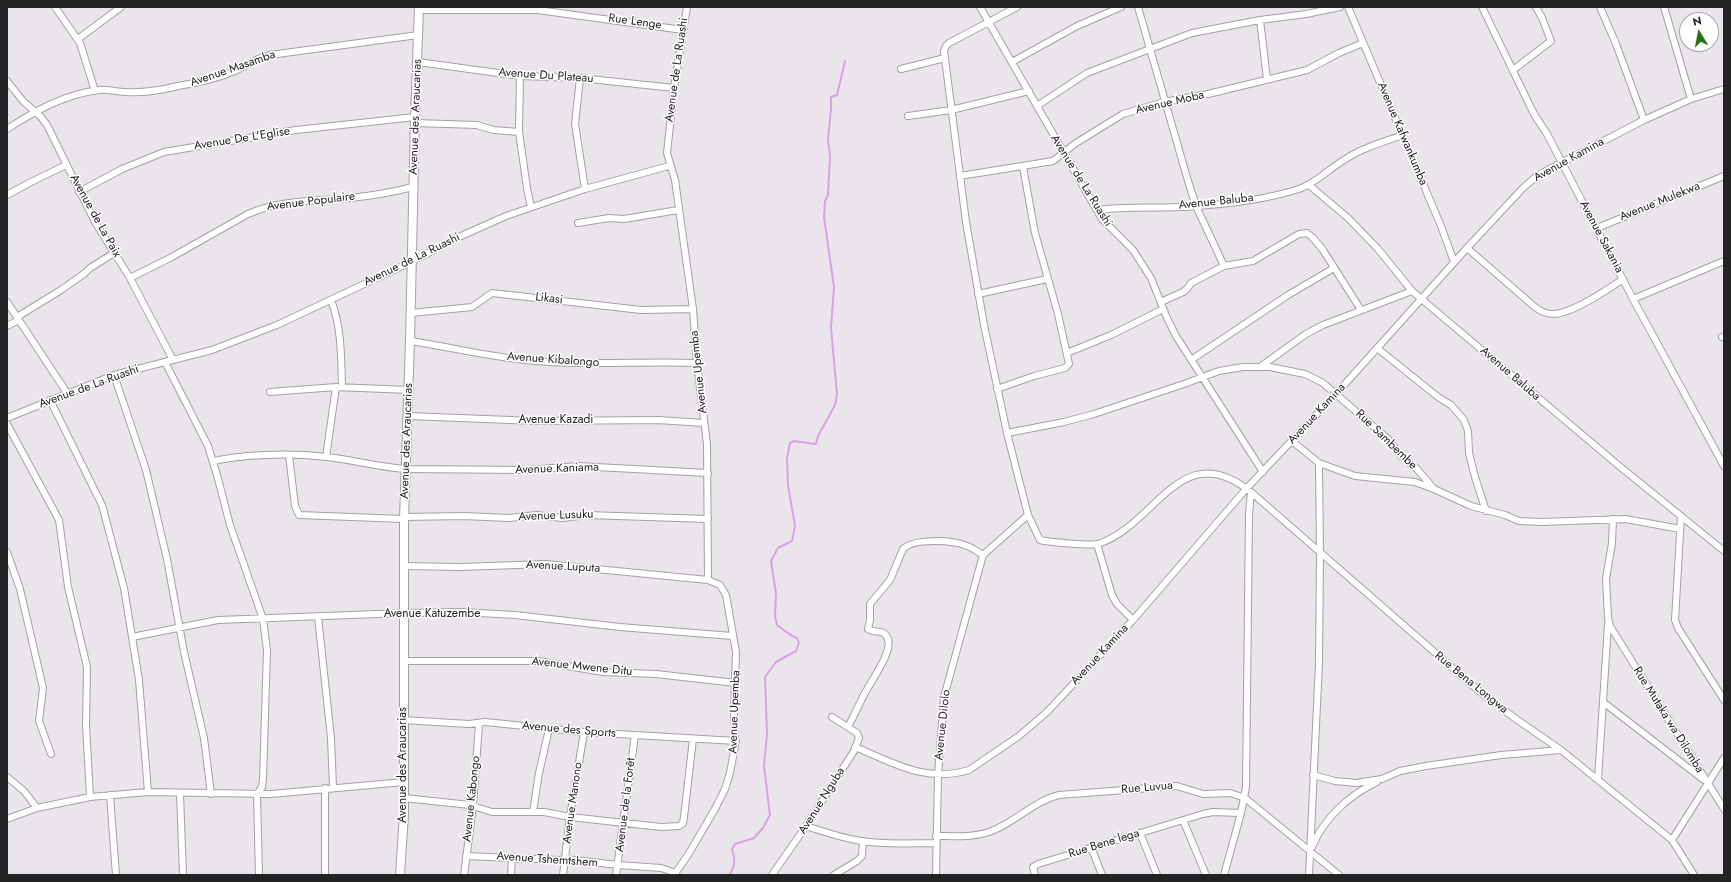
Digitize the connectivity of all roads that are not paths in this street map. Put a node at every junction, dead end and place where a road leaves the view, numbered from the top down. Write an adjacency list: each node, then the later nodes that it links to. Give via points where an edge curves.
1 (56, 7): 19 (street)
2 (687, 7): 17 (street, Avenue de La Ruashi)
3 (980, 7): 16 (street, Avenue de La Ruashi)
4 (1017, 7): 16 (street)
5 (1122, 7): 24 (street, via 1077,26)
6 (1138, 7): 21 (street)
7 (1340, 7): 15 (street)
8 (1348, 7): 20 (street, Avenue Kafwankumba)
9 (1482, 7): 26 (street, Avenue Sakania)
10 (1536, 7): 26 (street, via 1551,41)
11 (1600, 7): 42 (street)
12 (1664, 7): 35 (street)
13 (117, 8): 19 (street)
14 (419, 9): 17 (street, Rue Lenge, via 538,10); 18 (street, Avenue des Araucarias)
15 (1260, 20): 21 (street, via 1192,33); 29 (street)
16 (988, 21): 22 (street, via 947,44); 24 (street, Avenue de La Ruashi)
17 (683, 30): 31 (street, Avenue de La Ruashi)
18 (418, 35): 23 (street, Avenue des Araucarias); 33 (street, Avenue Masamba, via 260,57 236,70 176,87 128,92)
19 (78, 39): 33 (street)
20 (1363, 43): 29 (street, Avenue Moba, via 1307,70); 45 (street, Avenue Kafwankumba)
21 (1150, 50): 36 (street); 37 (street, via 1087,73)
22 (945, 58): 25 (street); 38 (street)
23 (418, 62): 27 (street, Avenue Du Plateau); 41 (street, Avenue des Araucarias)
24 (1012, 62): 34 (street, Avenue de La Ruashi)
25 (901, 69)
26 (1513, 70): 47 (street, Avenue Sakania, via 1534,114)
27 (520, 76): 28 (street, Avenue Du Plateau); 44 (street)
28 (580, 78): 31 (street, Avenue Du Plateau); 55 (street, via 575,124)
29 (1267, 79): 36 (street, Avenue Moba)
30 (7, 81): 39 (street, Avenue de La Paix)
31 (674, 88): 49 (street, Avenue de La Ruashi, via 667,153)
32 (1724, 88): 35 (street, Avenue Kamina)
33 (95, 91): 39 (street, Avenue Masamba, via 58,101)
34 (1029, 91): 37 (street, Avenue de La Ruashi); 38 (street)
35 (1691, 99): 42 (street, Avenue Kamina)
36 (1164, 102): 46 (street, Avenue Moba, via 1123,114 1076,143); 58 (street)
37 (1037, 106): 46 (street, Avenue de La Ruashi)
38 (951, 110): 40 (street); 51 (street)
39 (34, 112): 43 (street, Avenue Masamba); 48 (street, Avenue de La Paix, via 47,125)
40 (908, 116)
41 (415, 120): 44 (street, Avenue De L'Eglise, via 478,125 494,130); 54 (street, Avenue des Araucarias); 56 (street, Avenue De L'Eglise, via 296,130 164,152 127,166)
42 (1644, 120): 47 (street, Avenue Kamina)
43 (7, 129)
44 (518, 132): 59 (street)
45 (1403, 135): 53 (street, Avenue Baluba, via 1345,159); 68 (street, Avenue Kafwankumba)
46 (1064, 154): 50 (street, Avenue Moba, via 1053,161); 61 (street, Avenue de La Ruashi)
47 (1562, 162): 63 (street, Avenue Sakania); 64 (street, Avenue Kamina, via 1538,175 1523,188)
48 (66, 165): 56 (street, Avenue de La Paix); 57 (street)
49 (669, 166): 55 (street, Avenue de La Ruashi); 60 (street, Avenue Upemba, via 675,180)
50 (1023, 167): 51 (street, Avenue Moba); 72 (street, via 1035,233)
51 (960, 176): 75 (street)
52 (1724, 176): 63 (street, Avenue Mulekwa)
53 (1309, 185): 58 (street, Avenue Baluba, via 1264,197); 74 (street, Avenue Baluba, via 1348,218 1378,249)
54 (414, 187): 67 (street, Avenue des Araucarias); 71 (street, Avenue Populaire, via 360,197 303,201 258,209)
55 (585, 190): 59 (street, Avenue de La Ruashi)
56 (79, 192): 65 (street, Avenue de La Paix)
57 (7, 196)
58 (1196, 206): 61 (street, Avenue Baluba); 69 (street)
59 (531, 207): 67 (street, Avenue de La Ruashi, via 459,237)
60 (678, 210): 62 (street); 81 (street, Avenue Upemba)
61 (1097, 210): 80 (street, Avenue de La Ruashi, via 1102,219 1138,258 1151,278)
62 (578, 223)
63 (1597, 228): 73 (street, Avenue Sakania)
64 (1467, 248): 68 (street, Avenue Kamina); 73 (street, via 1536,308 1550,314 1578,306)
65 (114, 253): 71 (street, Avenue de La Paix); 85 (street)
66 (1724, 261): 77 (street)
67 (411, 262): 78 (street, Avenue de La Ruashi); 84 (street, Avenue des Araucarias)
68 (1454, 262): 76 (street, Avenue Kamina)
69 (1224, 266): 70 (street, via 1253,261 1299,234 1307,233 1323,250); 80 (street, via 1191,283 1183,292)
70 (1334, 268): 83 (street); 91 (street, via 1288,295)
71 (130, 278): 90 (street, Avenue de La Paix)
72 (1047, 279): 75 (street); 89 (street)
73 (1623, 279): 77 (street, Avenue Sakania)
74 (1412, 291): 76 (street, Avenue Baluba); 83 (street)
75 (978, 294): 98 (street)
76 (1422, 298): 88 (street, Avenue Kamina); 122 (street, Avenue Baluba)
77 (1633, 299): 114 (street, Avenue Sakania)
78 (331, 300): 90 (street, Avenue de La Ruashi, via 277,325 212,350); 97 (street, via 337,315 340,350)
79 (7, 302): 85 (street)
80 (1161, 302): 82 (street, Avenue de La Ruashi)
81 (693, 309): 84 (street, Likasi, via 640,310 492,293 472,307); 93 (street, Avenue Upemba)
82 (1163, 309): 89 (street, via 1111,335); 91 (street, Avenue de La Ruashi)
83 (1361, 310): 94 (street, via 1312,331)
84 (411, 313): 87 (street, Avenue des Araucarias)
85 (18, 319): 86 (street); 101 (street)
86 (7, 326)
87 (410, 341): 93 (street, Avenue Kibalongo, via 537,361); 99 (street, Avenue des Araucarias)
88 (1377, 348): 102 (street, Avenue Kamina); 120 (street, via 1451,406 1464,420 1468,431 1469,453)
89 (1067, 352): 98 (street, via 1067,367)
90 (173, 360): 92 (street, Avenue de La Ruashi)
91 (1191, 360): 96 (street, Avenue de La Ruashi)
92 (165, 362): 95 (street, Avenue de La Ruashi); 112 (street, via 208,446)
93 (697, 363): 106 (street, Avenue Upemba)
94 (1260, 366): 96 (street, Rue Sambembe, via 1233,368); 102 (street, Rue Sambembe, via 1310,376)
95 (114, 375): 101 (street, Avenue de La Ruashi); 140 (street, via 150,485)
96 (1202, 377): 108 (street, Rue Sambembe, via 1087,416); 116 (street, Avenue de La Ruashi)
97 (339, 387): 99 (street); 100 (street); 111 (street)
98 (997, 389): 108 (street)
99 (409, 390): 104 (street, Avenue des Araucarias)
100 (270, 392)
101 (67, 393): 103 (street, Avenue de La Ruashi)
102 (1336, 394): 109 (street, Avenue Kamina); 118 (street, Rue Sambembe, via 1388,439 1402,458 1417,469)
103 (50, 400): 105 (street, Avenue de La Ruashi); 142 (street, via 105,514 124,588)
104 (408, 416): 106 (street, Avenue Kazadi); 115 (street, Avenue des Araucarias)
105 (7, 418)
106 (704, 423): 117 (street, Avenue Upemba)
107 (7, 424): 174 (street, via 59,520 68,587 86,667)
108 (1007, 433): 121 (street)
109 (1292, 441): 113 (street); 116 (street, Avenue Kamina)
110 (289, 455): 111 (street, Avenue Kaniama); 112 (street, Avenue Kaniama, via 244,455); 123 (street, Avenue Lusuku, via 295,506 299,515)
111 (326, 457): 115 (street, Avenue Kaniama)
112 (213, 461): 137 (street, via 230,525)
113 (1319, 463): 118 (street, via 1355,476 1404,480); 130 (street)
114 (1724, 466)
115 (406, 469): 117 (street, Avenue Kaniama, via 528,470 578,466); 123 (street, Avenue des Araucarias)
116 (1263, 472): 119 (street, Avenue Kamina)
117 (708, 473): 124 (street, Avenue Upemba)
118 (1434, 489): 120 (street)
119 (1249, 490): 127 (street, Rue Bena Longwa, via 1228,477 1214,473 1193,476 1174,486 1136,521); 130 (street, Rue Bena Longwa); 138 (street, Avenue Kamina); 176 (street)
120 (1486, 511): 125 (street, via 1519,521 1533,522)
121 (1028, 515): 127 (street, via 1040,540); 131 (street)
122 (1681, 516): 126 (street); 128 (street, Avenue Baluba)
123 (404, 518): 124 (street, Avenue Lusuku, via 510,518 537,514 557,518 587,515); 132 (street, Avenue des Araucarias)
124 (708, 519): 133 (street, Avenue Upemba)
125 (1613, 519): 126 (street, via 1638,520); 139 (street, via 1606,579)
126 (1680, 529): 145 (street, via 1675,620)
127 (1097, 544): 138 (street, via 1112,595)
128 (1724, 551)
129 (7, 552): 158 (street, via 20,589 43,688 39,721)
130 (1320, 554): 157 (street, Rue Bena Longwa, via 1479,691); 161 (street)
131 (983, 555): 150 (street, via 967,545 952,542 916,542 903,549 890,580 870,604 868,629 885,633 889,641 885,659); 160 (street, Avenue Dilolo, via 944,697)
132 (404, 566): 133 (street, Avenue Luputa, via 546,564); 135 (street, Avenue des Araucarias)
133 (708, 580): 134 (street, Avenue Luputa)
134 (720, 585): 141 (street, Avenue Upemba, via 726,595)
135 (404, 613): 136 (street, Avenue Katuzembe); 141 (street, Avenue Katuzembe, via 462,612 515,615); 143 (street, Avenue des Araucarias)
136 (318, 617): 137 (street, Avenue Katuzembe); 168 (street, via 331,738)
137 (263, 619): 140 (street, Avenue Katuzembe, via 218,620); 172 (street, via 267,650 265,747 262,787)
138 (1133, 620): 160 (street, Avenue Kamina, via 1047,712 1019,736 968,770)
139 (1608, 622): 146 (street); 166 (street, Rue Mutaka wa Dilomba)
140 (179, 628): 142 (street, Avenue Katuzembe); 171 (street, via 204,738)
141 (732, 636): 144 (street, Avenue Upemba, via 736,652)
142 (132, 637): 169 (street, via 139,680)
143 (404, 661): 144 (street, Avenue Mwene Ditu, via 538,662 603,672 656,674); 148 (street, Avenue des Araucarias)
144 (736, 683): 155 (street, Avenue Upemba)
145 (1724, 700)
146 (1603, 702): 164 (street); 166 (street)
147 (832, 717): 150 (street)
148 (403, 720): 149 (street, Avenue des Sports); 165 (street, Avenue des Araucarias)
149 (479, 724): 151 (street, Avenue des Sports, via 485,722); 177 (street, Avenue Kabongo)
150 (848, 727): 156 (street, via 859,736)
151 (549, 729): 152 (street, Avenue des Sports); 180 (street)
152 (584, 732): 153 (street, Avenue des Sports); 182 (street, Avenue Manono)
153 (635, 735): 154 (street, Avenue des Sports); 185 (street, Avenue de la Forêt)
154 (693, 739): 155 (street, Avenue des Sports); 185 (street, via 682,825 661,827)
155 (736, 741): 197 (street, Avenue Upemba, via 734,760 725,789)
156 (856, 747): 160 (street, Avenue Kamina, via 911,770); 186 (street, Avenue Nguba)
157 (1562, 750): 163 (street, via 1500,755 1426,766 1400,771); 164 (street, Rue Bena Longwa)
158 (51, 754)
159 (1724, 758): 166 (street)
160 (938, 775): 188 (street, Avenue Dilolo)
161 (1314, 775): 163 (street, via 1349,783); 192 (street)
162 (7, 778): 178 (street, via 24,791)
163 (1382, 779): 192 (street, via 1353,795 1341,807 1321,830)
164 (1598, 779): 189 (street, Rue Bena Longwa)
165 (404, 782): 168 (street); 175 (street, Avenue des Araucarias)
166 (1708, 784): 179 (street, Rue Mutaka wa Dilomba); 189 (street)
167 (325, 788): 168 (street); 172 (street); 201 (street)
168 (333, 788)
169 (148, 792): 170 (street); 173 (street)
170 (180, 794): 171 (street); 199 (street)
171 (211, 794): 172 (street)
172 (257, 794): 200 (street)
173 (110, 795): 174 (street); 198 (street)
174 (90, 797): 178 (street)
175 (404, 798): 177 (street); 202 (street, Avenue des Araucarias)
176 (1245, 798): 181 (street); 188 (street, Rue Luvua, via 1230,793 1201,794 1177,786 1059,796 1047,800 992,831); 192 (street, Rue Luvua)
177 (473, 806): 180 (street, via 492,812); 193 (street, Avenue Kabongo)
178 (36, 808): 183 (street)
179 (1724, 809)
180 (533, 812): 182 (street)
181 (1241, 813): 184 (street, Rue Bene lega, via 1213,812); 214 (street)
182 (570, 817): 185 (street); 195 (street, Avenue Manono)
183 (7, 819)
184 (1183, 820): 187 (street, Rue Bene lega); 213 (street)
185 (623, 823): 196 (street, Avenue de la Forêt)
186 (806, 826): 190 (street, Rue Luvua, via 842,838); 207 (street, Avenue Nguba)
187 (1140, 833): 191 (street, Rue Bene lega); 212 (street)
188 (936, 840): 190 (street, Rue Luvua, via 894,843); 209 (street, Avenue Dilolo)
189 (1672, 840): 217 (street, Rue Bena Longwa)
190 (862, 841): 208 (street, via 862,856)
191 (1091, 847): 210 (street, Rue Bene lega, via 1038,864 1033,867); 211 (street)
192 (1310, 852): 215 (street); 216 (street, Rue Luvua)
193 (466, 856): 194 (street, Avenue Tshemtshem); 203 (street, Avenue Kabongo)
194 (512, 857): 195 (street, Avenue Tshemtshem); 204 (street)
195 (566, 859): 196 (street, Avenue Tshemtshem); 205 (street, Avenue Manono)
196 (618, 865): 197 (street, Avenue Tshemtshem, via 661,868); 206 (street, Avenue de la Forêt)
197 (675, 874)
198 (116, 875)
199 (183, 875)
200 (259, 875)
201 (325, 875)
202 (400, 875)
203 (464, 875)
204 (510, 875)
205 (563, 875)
206 (616, 875)
207 (772, 875)
208 (834, 875)
209 (936, 875)
210 (1035, 875)
211 (1102, 875)
212 (1157, 875)
213 (1206, 875)
214 (1224, 875)
215 (1309, 875)
216 (1338, 875)
217 (1694, 875)

